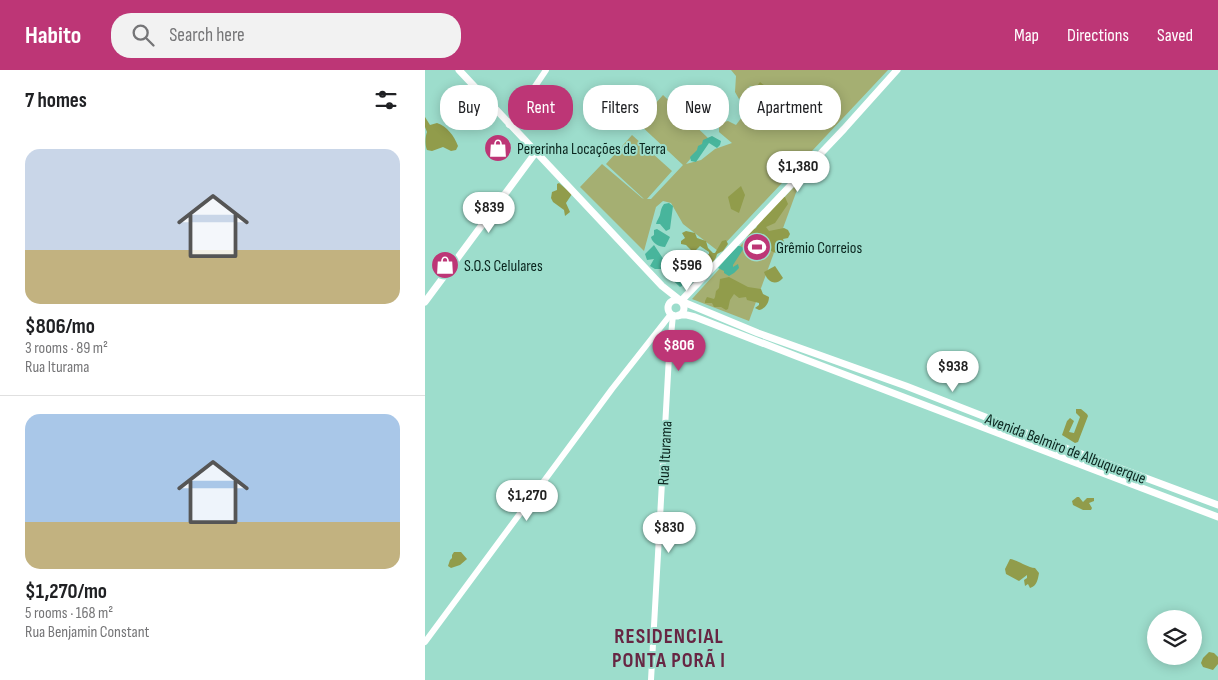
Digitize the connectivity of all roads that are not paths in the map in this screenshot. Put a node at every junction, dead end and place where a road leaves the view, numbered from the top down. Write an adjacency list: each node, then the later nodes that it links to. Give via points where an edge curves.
1 (459, 70): 5 (main road, Avenida Belmiro de Albuquerque)
2 (546, 70): 4 (street)
3 (897, 70): 9 (main road)
4 (536, 85)
5 (508, 124)
6 (514, 130): 7 (main road, Avenida Belmiro de Albuquerque)
7 (536, 152): 8 (main road, Avenida Belmiro de Albuquerque); 10 (main road)
8 (662, 286): 9 (main road, Avenida Belmiro de Albuquerque); 11 (main road)
9 (681, 301): 11 (main road, via 672,300); 12 (main road, via 683,312); 13 (main road, Avenida Belmiro de Albuquerque)
10 (425, 302)
11 (668, 306): 12 (main road)
12 (675, 315): 14 (main road, Avenida Belmiro de Albuquerque, via 695,317); 15 (street, via 612,389); 16 (street, Rua Iturama, via 669,356)
13 (1218, 505)
14 (1218, 517)
15 (425, 642)
16 (651, 680)

